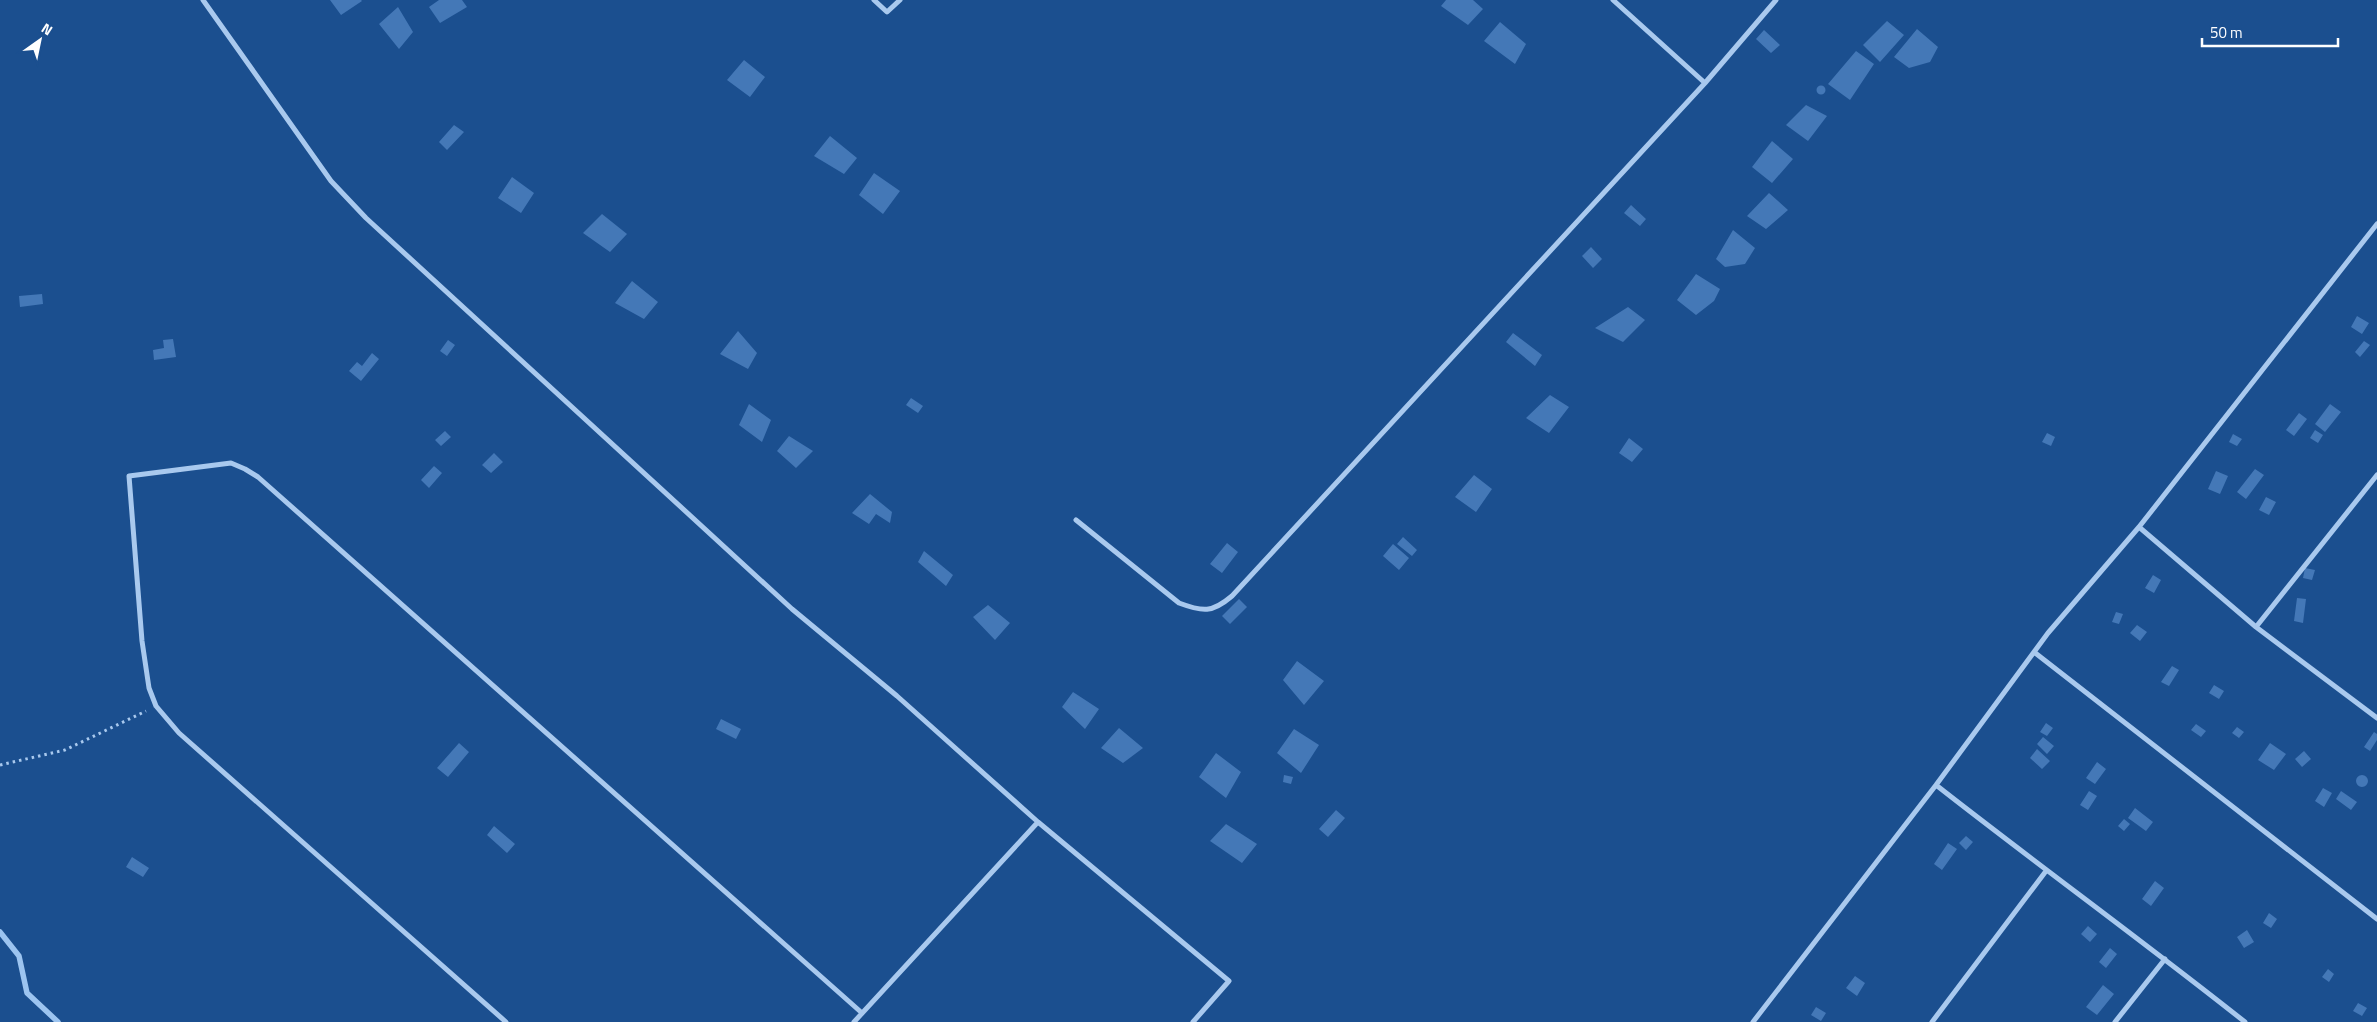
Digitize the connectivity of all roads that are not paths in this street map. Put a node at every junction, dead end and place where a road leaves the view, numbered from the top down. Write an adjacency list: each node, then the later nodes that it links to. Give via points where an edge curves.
1 (202, 0): 15 (street, via 331,180 366,218 792,609 897,696)
2 (874, 0): 3 (street, via 887,12)
3 (900, 0)
4 (1613, 0): 6 (street)
5 (1776, 0): 6 (street)
6 (1706, 83): 9 (street, via 1219,607 1199,611 1179,603)
7 (2377, 224): 10 (street)
8 (2377, 475): 11 (street)
9 (1076, 520)
10 (2139, 527): 11 (street); 12 (street)
11 (2256, 626): 13 (street)
12 (2034, 652): 14 (street); 17 (street)
13 (2377, 718)
14 (1936, 785): 16 (street); 23 (street)
15 (1038, 822): 19 (street); 22 (street, via 1229,982)
16 (2046, 871): 18 (street); 24 (street)
17 (2377, 919)
18 (2166, 958): 25 (street); 26 (street)
19 (862, 1013): 20 (street, via 258,477 231,463 129,476 142,641 149,688 156,706 180,733); 21 (street)
20 (506, 1022)
21 (854, 1022)
22 (1194, 1022)
23 (1753, 1022)
24 (1932, 1022)
25 (2115, 1022)
26 (2245, 1022)

